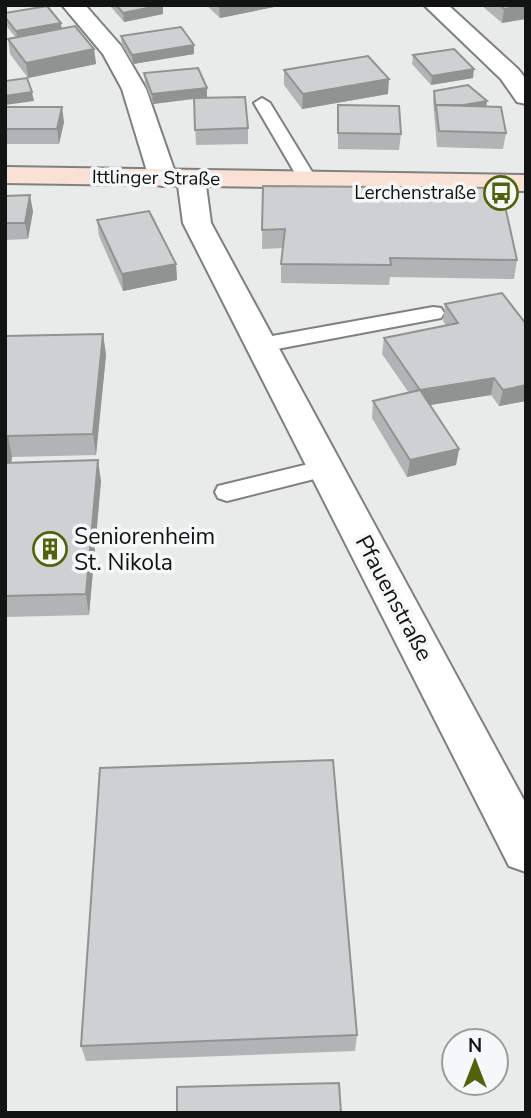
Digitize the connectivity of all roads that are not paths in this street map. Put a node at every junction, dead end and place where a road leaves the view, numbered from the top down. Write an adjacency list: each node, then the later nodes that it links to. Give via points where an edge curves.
1 (73, 5): 6 (street, Pfauenstraße, via 113,51)
2 (435, 5): 3 (street, via 510,74)
3 (526, 97)
4 (262, 103): 7 (lane)
5 (5, 175): 6 (street, Ittlinger Straße)
6 (177, 178): 7 (street, Ittlinger Straße); 10 (street, Pfauenstraße)
7 (308, 180): 8 (street, Ittlinger Straße)
8 (526, 183)
9 (433, 313): 10 (lane)
10 (261, 345): 11 (street, Pfauenstraße)
11 (325, 468): 12 (lane); 13 (street, Pfauenstraße)
12 (227, 492)
13 (526, 851)

